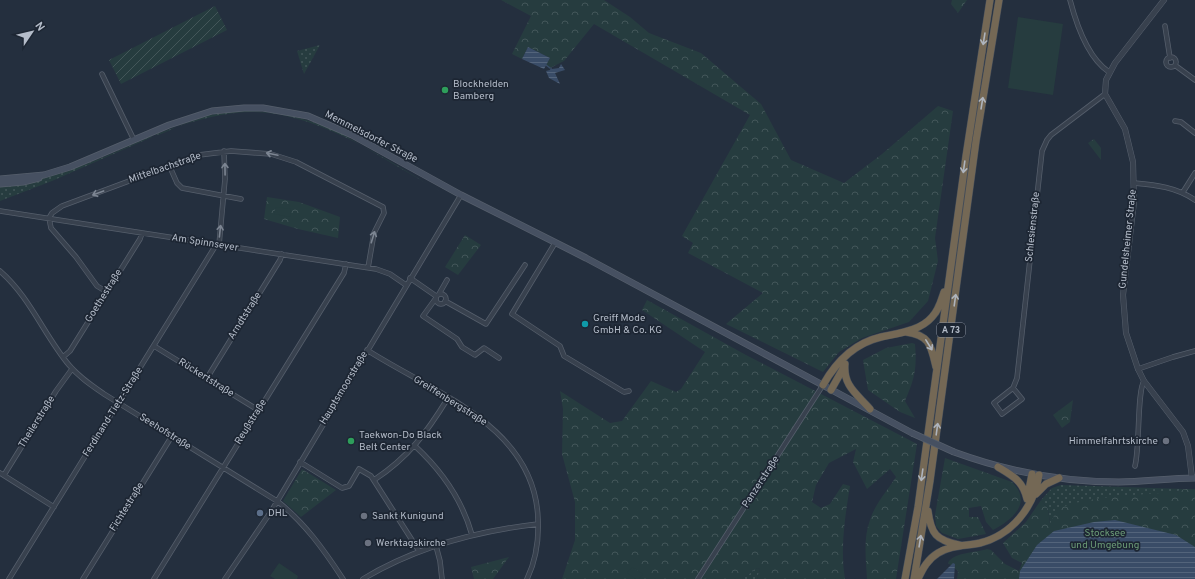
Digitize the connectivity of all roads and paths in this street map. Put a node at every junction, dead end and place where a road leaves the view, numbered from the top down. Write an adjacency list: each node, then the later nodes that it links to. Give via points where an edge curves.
1 (990, 0): 39 (highway, A 73, one-way to 39)
2 (999, 0): 79 (highway, A 73, one-way to 2, via 975,149)
3 (1070, 0): 8 (street, via 1076,24 1092,53)
4 (1164, 0): 8 (street)
5 (1165, 26): 6 (street)
6 (1170, 58): 7 (street, via 1175,59); 7 (street, via 1166,64 1171,68)
7 (1176, 66): 10 (street)
8 (1109, 72): 11 (street)
9 (102, 74): 14 (street)
10 (1195, 80)
11 (1105, 94): 20 (street, Gundelsheimer Straße, via 1127,134 1132,154); 58 (street, Schlesienstraße, via 1051,135 1042,152 1019,368)
12 (1175, 121): 13 (street, via 1181,122)
13 (1195, 133)
14 (134, 140): 18 (main road, Memmelsdorfer Straße, via 90,160); 23 (main road, Memmelsdorfer Straße, via 169,125 212,112 244,108 280,110 308,116 335,126)
15 (224, 151): 16 (street, Mittelbachstraße, via 199,155); 24 (street, one-way to 15); 35 (street, Mittelbachstraße, one-way to 15, via 374,233 384,214 384,209 380,205 310,167 283,157 260,152)
16 (170, 165): 24 (street, via 177,183 182,188); 28 (street, Mittelbachstraße, one-way to 28, via 62,206)
17 (1195, 173): 22 (street)
18 (44, 175): 19 (main road, Memmelsdorfer Straße); 21 (main road, Memmelsdorfer Straße, via 24,182)
19 (0, 179)
20 (1134, 183): 22 (street); 53 (street, Gundelsheimer Straße, via 1122,308 1126,333)
21 (0, 184)
22 (1183, 192): 26 (street)
23 (461, 195): 30 (main road, Memmelsdorfer Straße); 37 (street, Hauptsmoorstraße)
24 (224, 196): 25 (street); 31 (street, one-way to 24)
25 (241, 199)
26 (1195, 200)
27 (0, 211): 28 (street, Am Spinnseyer)
28 (49, 218): 29 (street, Am Spinnseyer); 41 (street, via 51,228 97,286)
29 (142, 233): 31 (street, Am Spinnseyer); 41 (street, Goethestraße)
30 (555, 243): 57 (main road, Memmelsdorfer Straße); 60 (street, via 512,314 560,346 564,356 624,392)
31 (218, 245): 32 (street, Am Spinnseyer); 45 (street, Ferdinand-Tietz-Straße)
32 (282, 254): 33 (street, Am Spinnseyer); 55 (street, Arndtstraße)
33 (346, 264): 35 (street, Am Spinnseyer); 64 (street, Reußstraße, via 344,273)
34 (525, 265): 43 (street, via 486,324)
35 (368, 268): 40 (street, Am Spinnseyer, via 385,272)
36 (0, 271): 49 (street, Seehofstraße, via 22,294)
37 (410, 278): 40 (street, Hauptsmoorstraße); 42 (street)
38 (447, 280): 42 (street)
39 (949, 280): 44 (highway, via 938,310 932,318); 54 (highway, A 73)
40 (406, 285): 46 (street, Hauptsmoorstraße)
41 (106, 292): 49 (street, Goethestraße, via 70,351)
42 (437, 296): 43 (street, via 445,297); 43 (street, via 437,302 440,304); 50 (street, via 423,316 458,339 462,347 475,355 484,348)
43 (445, 301)
44 (906, 332): 48 (highway, via 874,339); 54 (highway, one-way to 54, via 918,334 927,340 933,352)
45 (154, 346): 55 (street, Rückertstraße); 62 (street, Ferdinand-Tietz-Straße)
46 (367, 350): 61 (street, Greiffenbergstraße); 67 (street, Hauptsmoorstraße)
47 (1195, 351): 53 (street)
48 (851, 352): 51 (highway); 57 (highway, via 838,364)
49 (63, 357): 52 (street, Seehofstraße)
50 (498, 358)
51 (845, 364): 59 (highway); 63 (highway, via 848,386)
52 (72, 369): 62 (street, Seehofstraße, via 89,384); 71 (street, Theilerstraße)
53 (1138, 369): 56 (street, Gundelsheimer Straße)
54 (937, 372): 95 (highway, A 73, one-way to 95)
55 (207, 378): 64 (street, Rückertstraße)
56 (1144, 381): 69 (street, via 1140,388 1140,430); 75 (street, Gundelsheimer Straße, via 1179,425 1186,440)
57 (823, 385): 59 (main road, Memmelsdorfer Straße); 94 (street, Panzerstraße)
58 (1013, 388): 58 (street, via 994,403 1002,414 1022,399)
59 (831, 390): 63 (main road, Memmelsdorfer Straße)
60 (630, 392)
61 (448, 398): 66 (street); 81 (street, Greiffenbergstraße, via 492,427 512,447 532,485 536,497)
62 (119, 403): 65 (street, Seehofstraße); 80 (street, Ferdinand-Tietz-Straße)
63 (870, 409): 68 (main road, Memmelsdorfer Straße, bridge, via 912,433 954,452)
64 (258, 410): 70 (street, Reußstraße)
65 (172, 436): 70 (street, Seehofstraße); 87 (street, Fichtestraße)
66 (415, 446): 76 (street); 82 (street, via 443,475 455,494)
67 (300, 462): 76 (street, via 342,488 348,486 359,469); 78 (street, Hauptsmoorstraße)
68 (998, 466): 72 (main road, Memmelsdorfer Straße); 77 (highway, via 1020,482)
69 (1135, 466)
70 (223, 467): 78 (street, Seehofstraße); 88 (street, Reußstraße)
71 (2, 474): 80 (street)
72 (1032, 474): 73 (main road, Memmelsdorfer Straße); 77 (highway)
73 (1039, 475): 74 (main road, Memmelsdorfer Straße); 77 (highway)
74 (1059, 478): 75 (main road, Memmelsdorfer Straße, via 1119,482); 77 (highway, via 1046,484)
75 (1194, 478)
76 (374, 480): 85 (street)
77 (1031, 497): 83 (highway, via 1027,508 1016,522 1001,534 989,540)
78 (277, 501): 89 (street, Hauptsmoorstraße); 90 (street, Seehofstraße, via 311,533)
79 (927, 504): 83 (highway, via 929,521 934,533 944,541); 96 (highway, A 73, one-way to 79)
80 (54, 507): 86 (street, Ferdinand-Tietz-Straße)
81 (538, 524): 82 (street); 93 (street, Greiffenbergstraße, via 536,552)
82 (472, 535): 84 (street)
83 (961, 545): 97 (highway, via 933,557 927,562)
84 (436, 546): 85 (street); 92 (street)
85 (420, 551): 91 (street, via 396,560)
86 (9, 579)
87 (83, 579)
88 (154, 579)
89 (225, 579)
90 (343, 579)
91 (363, 579)
92 (442, 579)
93 (528, 579)
94 (698, 579)
95 (905, 579)
96 (914, 579)
97 (918, 579)

